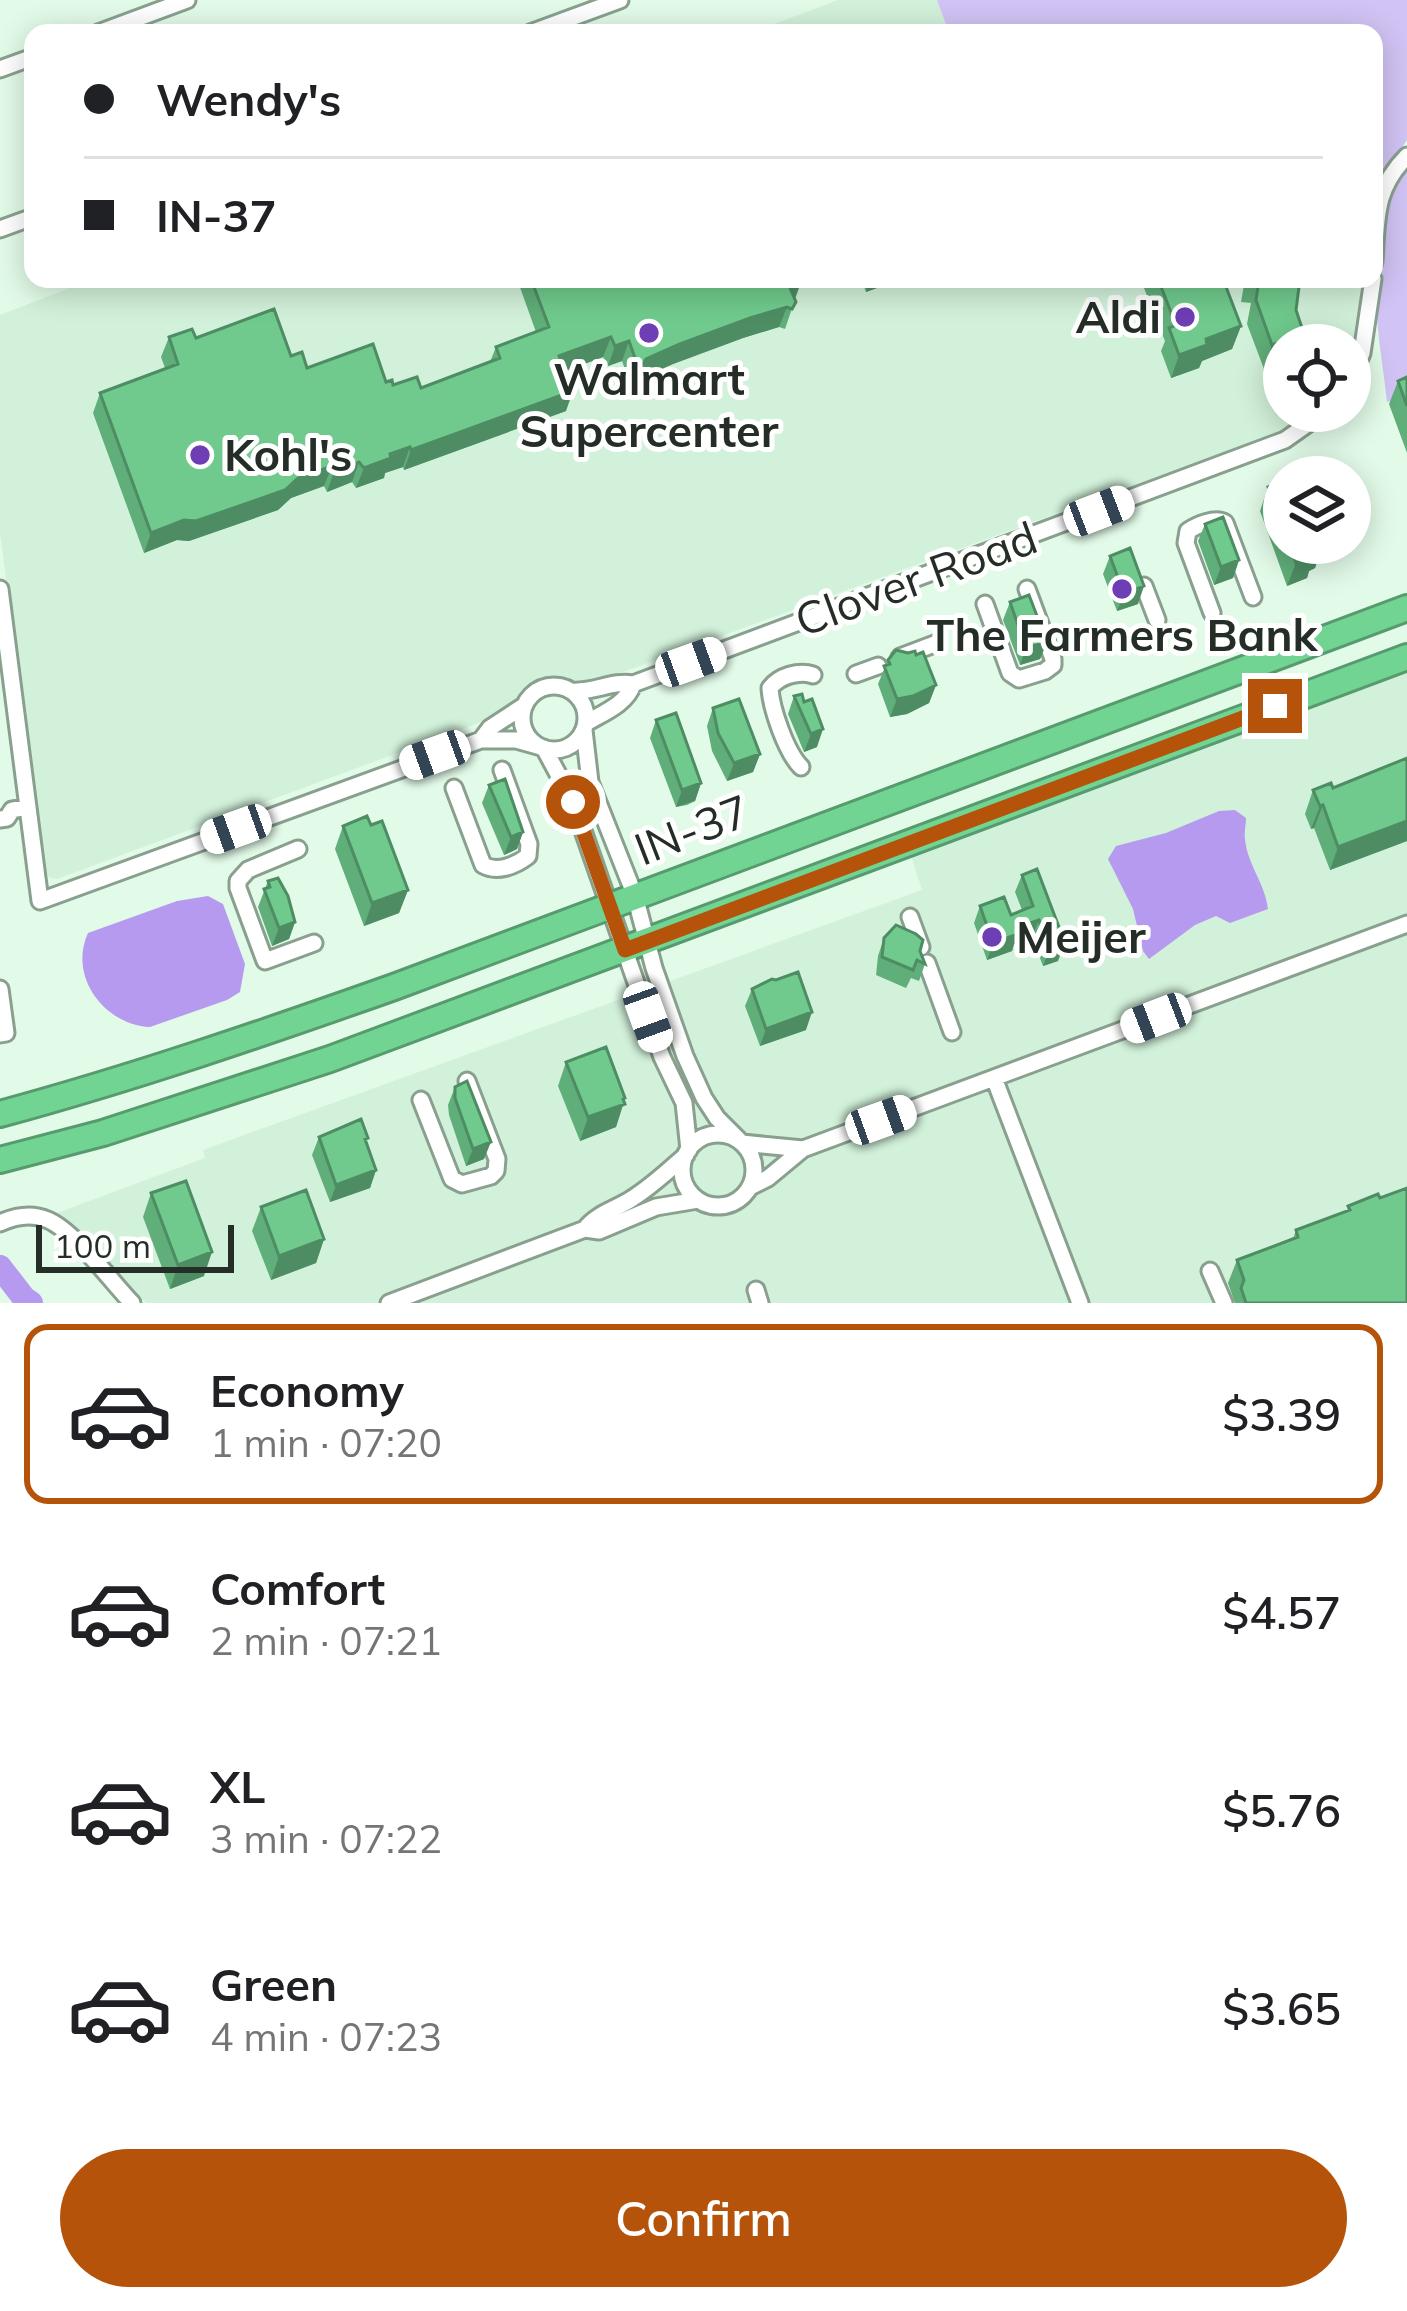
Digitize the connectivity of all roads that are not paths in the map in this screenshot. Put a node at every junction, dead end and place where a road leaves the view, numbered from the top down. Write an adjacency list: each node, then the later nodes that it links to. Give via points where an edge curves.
1 (187, 0): 3 (street)
2 (620, 0): 4 (street)
3 (122, 24)
4 (555, 24)
5 (1407, 156): 6 (street)
6 (1383, 189)
7 (1371, 288): 8 (street)
8 (1366, 324)
9 (1297, 432): 25 (street, Clover Road)
10 (1144, 586): 17 (street)
11 (0, 589): 19 (street)
12 (1027, 589): 14 (street, via 1053,659 1046,671 1019,679 1010,673)
13 (1252, 597): 16 (street, via 1225,523 1197,526 1186,542)
14 (985, 604)
15 (1407, 608): 36 (highway, IN-37)
16 (1212, 613)
17 (1157, 620)
18 (937, 643): 21 (street)
19 (4, 649): 34 (street)
20 (1407, 657): 41 (highway, IN-37)
21 (897, 658)
22 (878, 666): 23 (street)
23 (856, 674)
24 (813, 675): 31 (street, via 800,672 770,688)
25 (634, 684): 26 (street, Clover Road); 28 (street, Clover Road)
26 (571, 691): 27 (street, via 541,689); 28 (street)
27 (525, 705): 29 (street); 30 (street, via 526,734)
28 (585, 727): 30 (street, via 572,745); 36 (street, via 590,782)
29 (481, 740): 30 (street); 34 (street, via 40,901)
30 (542, 748): 37 (street, via 573,802)
31 (801, 767)
32 (502, 770): 33 (street, via 529,844 520,862 483,865)
33 (454, 788)
34 (10, 810)
35 (298, 849): 40 (street, via 248,870 238,888 265,961)
36 (635, 896): 37 (highway, IN-37); 41 (street)
37 (609, 906): 41 (street); 48 (highway, IN-37, via 265,1033)
38 (910, 917): 43 (street)
39 (1407, 924): 45 (street)
40 (314, 943)
41 (636, 946): 49 (street, via 654,968 694,1079); 51 (street, via 662,1057 684,1103); 52 (highway, IN-37, via 218,1097)
42 (0, 989): 44 (street)
43 (952, 1032)
44 (0, 1034)
45 (994, 1078): 50 (street); 60 (street)
46 (467, 1081): 47 (street, via 497,1159 491,1176 452,1179)
47 (421, 1100)
48 (0, 1114)
49 (741, 1141): 50 (street); 51 (street, via 709,1135); 53 (street, via 754,1163)
50 (803, 1148): 53 (street)
51 (687, 1152): 54 (street, via 683,1176); 56 (street)
52 (0, 1160)
53 (751, 1187): 54 (street, via 726,1205)
54 (698, 1200): 56 (street)
55 (0, 1223): 58 (street, via 52,1221)
56 (585, 1229): 59 (street)
57 (1210, 1270): 61 (street)
58 (132, 1303)
59 (389, 1303)
60 (1080, 1303)
61 (1224, 1303)

